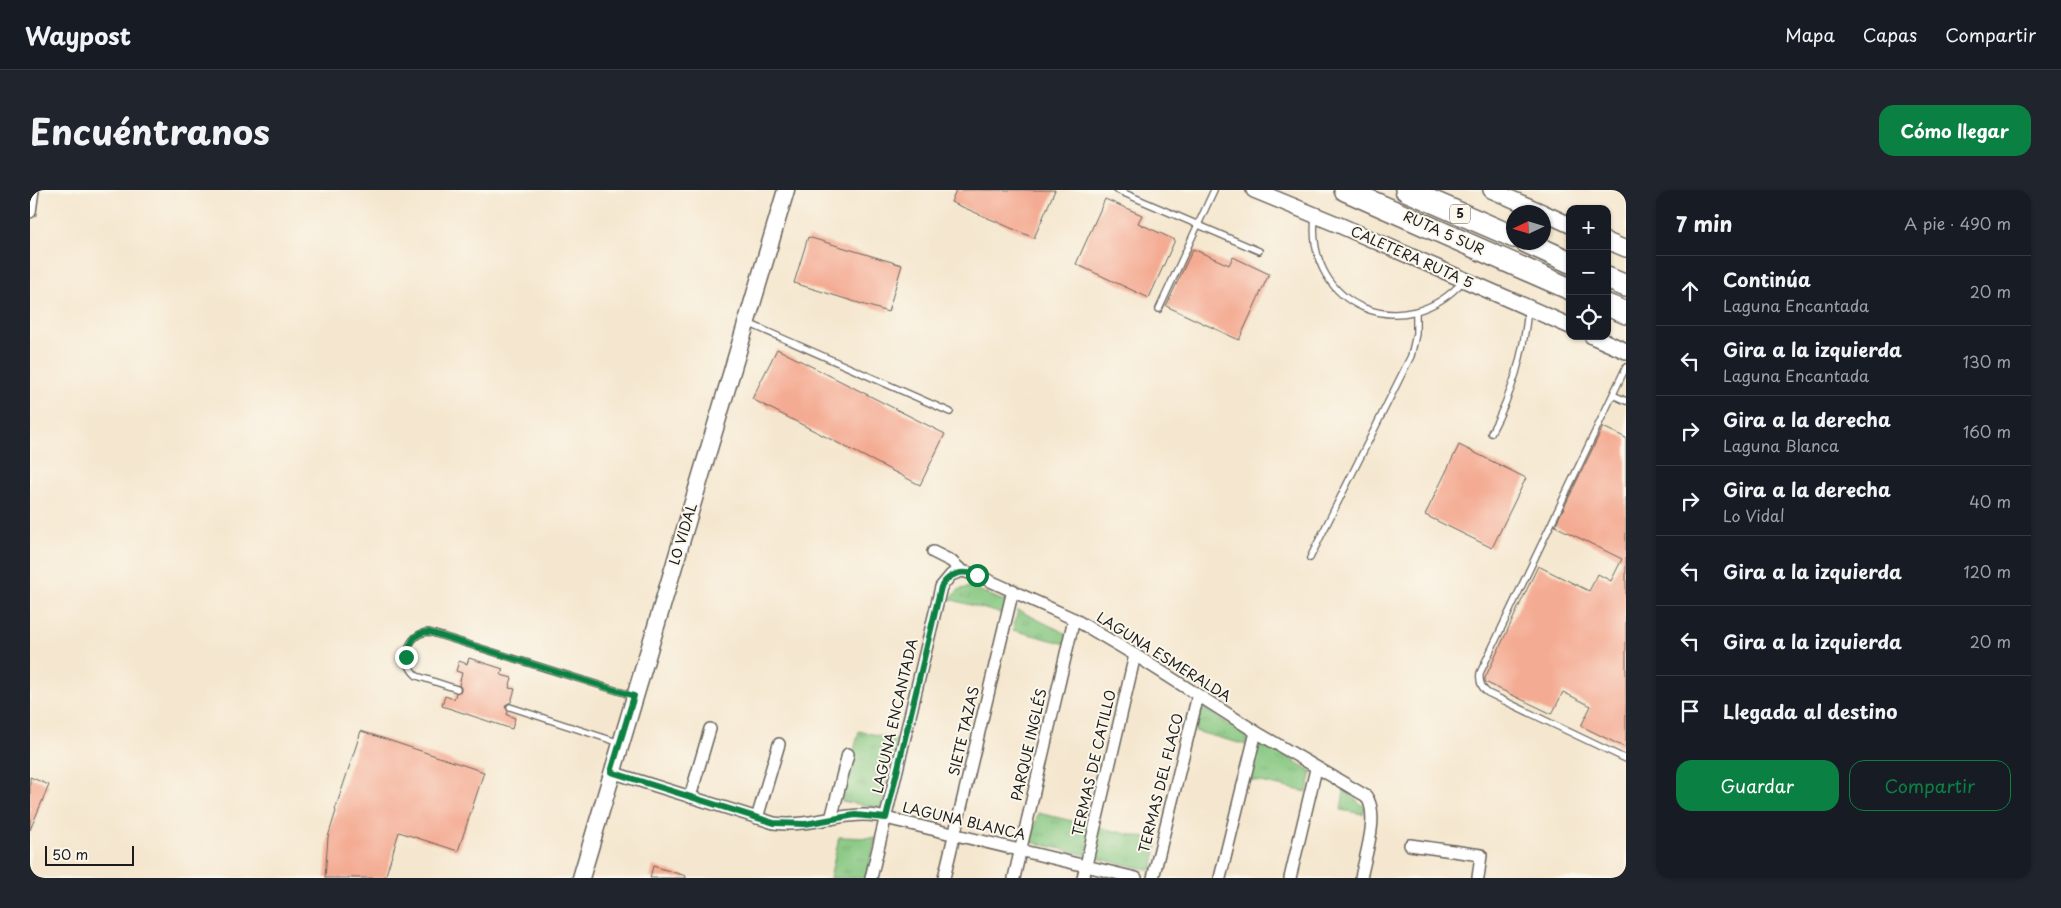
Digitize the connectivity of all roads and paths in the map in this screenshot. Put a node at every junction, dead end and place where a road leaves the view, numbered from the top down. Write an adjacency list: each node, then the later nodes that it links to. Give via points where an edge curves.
1 (33, 190): 10 (street)
2 (786, 190): 30 (main road, LO VIDAL)
3 (1118, 190): 14 (lane)
4 (1214, 190): 14 (lane)
5 (1254, 190): 11 (street, CALETERA RUTA 5)
6 (1345, 190): 23 (highway, RUTA 5 SUR / 5)
7 (1406, 190): 15 (highway, RUTA 5 SUR / 5)
8 (1491, 190): 9 (street)
9 (1525, 205)
10 (30, 212)
11 (1315, 215): 21 (street, CALETERA RUTA 5); 28 (lane, via 1314,238 1320,262 1340,291 1359,305 1376,311 1393,314)
12 (1551, 217): 13 (street)
13 (1566, 223)
14 (1198, 225): 19 (lane); 27 (lane)
15 (1506, 234)
16 (1611, 243): 17 (street)
17 (1626, 249)
18 (1544, 250): 20 (highway)
19 (1259, 251)
20 (1566, 260)
21 (1464, 280): 26 (street, CALETERA RUTA 5); 28 (lane, via 1438,303)
22 (1611, 280): 24 (highway)
23 (1566, 286)
24 (1626, 286)
25 (1611, 307): 29 (highway)
26 (1529, 308): 31 (street, CALETERA RUTA 5); 38 (lane, via 1525,343 1515,381)
27 (1158, 309)
28 (1416, 312): 40 (lane, via 1411,356)
29 (1626, 314)
30 (746, 322): 37 (lane); 47 (main road, LO VIDAL)
31 (1566, 324)
32 (1600, 340): 33 (street)
33 (1626, 352)
34 (1626, 367): 35 (lane)
35 (1613, 395): 36 (lane); 54 (lane, via 1479,678 1488,694)
36 (1626, 401)
37 (950, 412)
38 (1492, 434)
39 (933, 552): 41 (street, LAGUNA ESMERALDA, via 952,561)
40 (1310, 558)
41 (962, 571): 42 (street, LAGUNA ESMERALDA); 59 (street, LAGUNA ENCANTADA, via 951,575 941,587)
42 (1013, 590): 43 (street, LAGUNA ESMERALDA); 61 (street, SIETE TAZAS)
43 (1074, 620): 44 (street, LAGUNA ESMERALDA); 63 (street, PARQUE INGLÉS)
44 (1135, 655): 46 (street, LAGUNA ESMERALDA); 64 (street, TERMAS DE CATILLO)
45 (457, 689): 47 (lane, via 412,673 406,657 415,636 429,632)
46 (1198, 695): 50 (street, LAGUNA ESMERALDA); 71 (street, TERMAS DEL FLACO)
47 (634, 696): 51 (main road, LO VIDAL)
48 (510, 706): 51 (lane)
49 (710, 729): 57 (street)
50 (1256, 732): 55 (street, LAGUNA ESMERALDA); 72 (street)
51 (620, 743): 56 (main road, LO VIDAL)
52 (779, 744): 58 (street)
53 (848, 754): 60 (street)
54 (1626, 759)
55 (1316, 769): 73 (street); 74 (street, LAGUNA ESMERALDA, via 1360,792 1371,802 1373,817)
56 (611, 772): 57 (street, LAGUNA BLANCA); 65 (main road, LO VIDAL)
57 (690, 797): 58 (street, LAGUNA BLANCA)
58 (757, 818): 60 (street, LAGUNA BLANCA, via 794,825)
59 (886, 818): 60 (street, LAGUNA BLANCA, via 855,815); 61 (street, LAGUNA BLANCA); 66 (street, LAGUNA ENCANTADA)
60 (831, 819)
61 (954, 834): 63 (street, LAGUNA BLANCA); 67 (street, SIETE TAZAS)
62 (1410, 845): 75 (street, via 1481,856)
63 (1020, 850): 64 (street, LAGUNA BLANCA); 68 (street, PARQUE INGLÉS)
64 (1086, 866): 69 (street, TERMAS DE CATILLO); 70 (street, LAGUNA BLANCA)
65 (581, 878)
66 (871, 878)
67 (944, 878)
68 (1014, 878)
69 (1083, 878)
70 (1136, 878)
71 (1153, 878)
72 (1220, 878)
73 (1290, 878)
74 (1360, 878)
75 (1478, 878)

